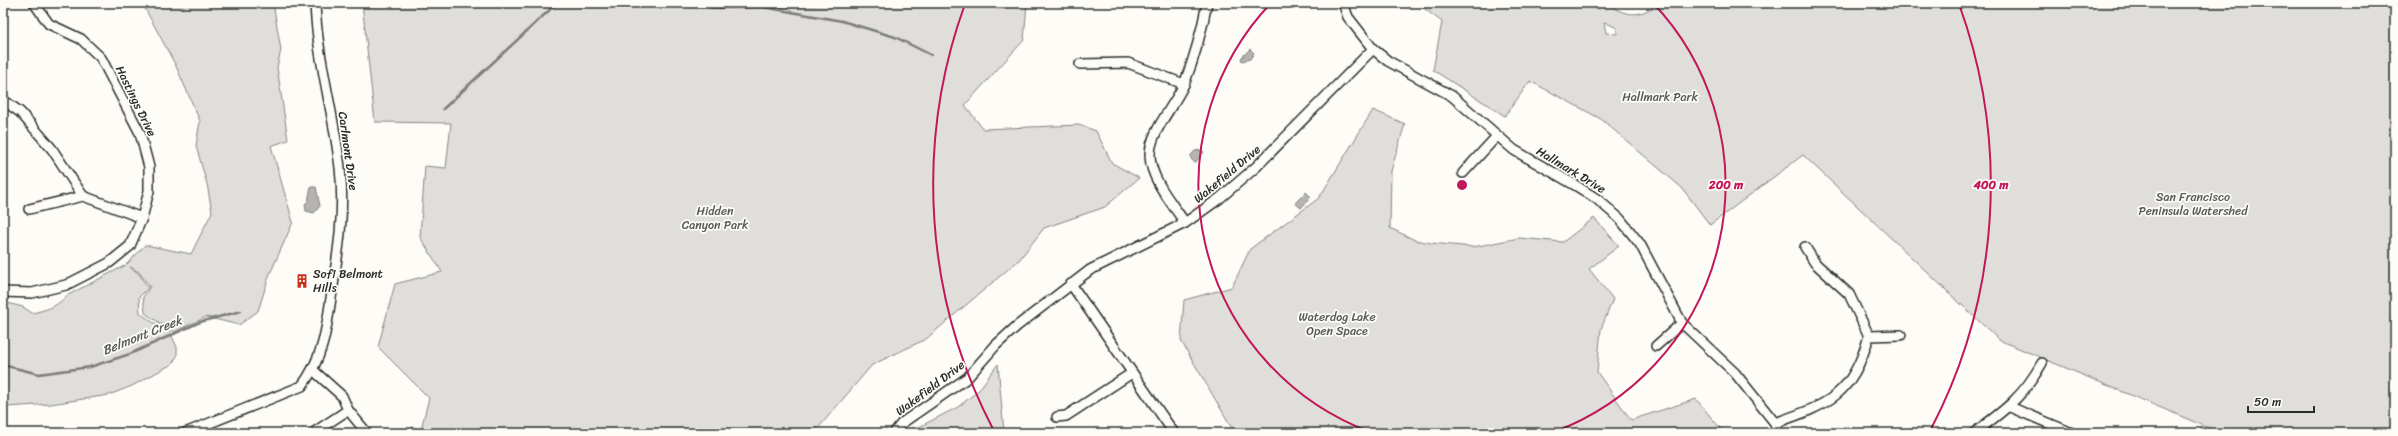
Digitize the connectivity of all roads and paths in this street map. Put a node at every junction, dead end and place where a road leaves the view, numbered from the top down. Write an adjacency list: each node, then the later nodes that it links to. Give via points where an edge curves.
1 (34, 3): 13 (street, Hastings Drive, via 49,24 81,39 101,58 140,134 149,167 149,191)
2 (315, 3): 23 (street, Carlmont Drive, via 316,30 340,167 343,202 325,341)
3 (1207, 3): 7 (street, via 1200,37)
4 (1343, 3): 5 (street, Hallmark Drive, via 1348,17)
5 (1373, 49): 9 (street, Hallmark Drive, via 1388,61 1452,96); 14 (street, Wakefield Drive, via 1256,167 1220,198)
6 (1080, 64): 7 (street, via 1128,63)
7 (1184, 84): 14 (street, via 1158,128 1150,155 1153,173)
8 (3, 100): 11 (street, via 20,112 52,149)
9 (1497, 136): 10 (street); 18 (street, Hallmark Drive, via 1514,150 1597,199 1620,219 1640,244)
10 (1462, 174)
11 (83, 196): 12 (street); 13 (street)
12 (29, 209)
13 (142, 218): 17 (street, Hastings Drive, via 130,246 109,263 66,285 32,293)
14 (1185, 223): 16 (street, Wakefield Drive, via 1090,270)
15 (1805, 247): 20 (street, via 1815,263 1849,294)
16 (1071, 284): 24 (street); 32 (street, Wakefield Drive, via 996,345 967,378 902,423)
17 (3, 292)
18 (1682, 323): 21 (street); 28 (street, Hallmark Drive, via 1735,373)
19 (1901, 335): 20 (street)
20 (1869, 336): 28 (street, via 1862,363 1847,385 1818,408)
21 (1656, 346)
22 (2042, 362): 25 (street)
23 (313, 370): 26 (street, via 342,396); 29 (street, Carlmont Drive, via 302,386)
24 (1132, 373): 27 (street, via 1066,416); 33 (street)
25 (2010, 407): 35 (street); 36 (street)
26 (348, 410): 30 (street); 31 (street)
27 (1057, 417)
28 (1775, 423): 34 (street, Hallmark Drive)
29 (185, 433)
30 (313, 433)
31 (367, 433)
32 (894, 433)
33 (1174, 433)
34 (1778, 433)
35 (1974, 433)
36 (2072, 433)

